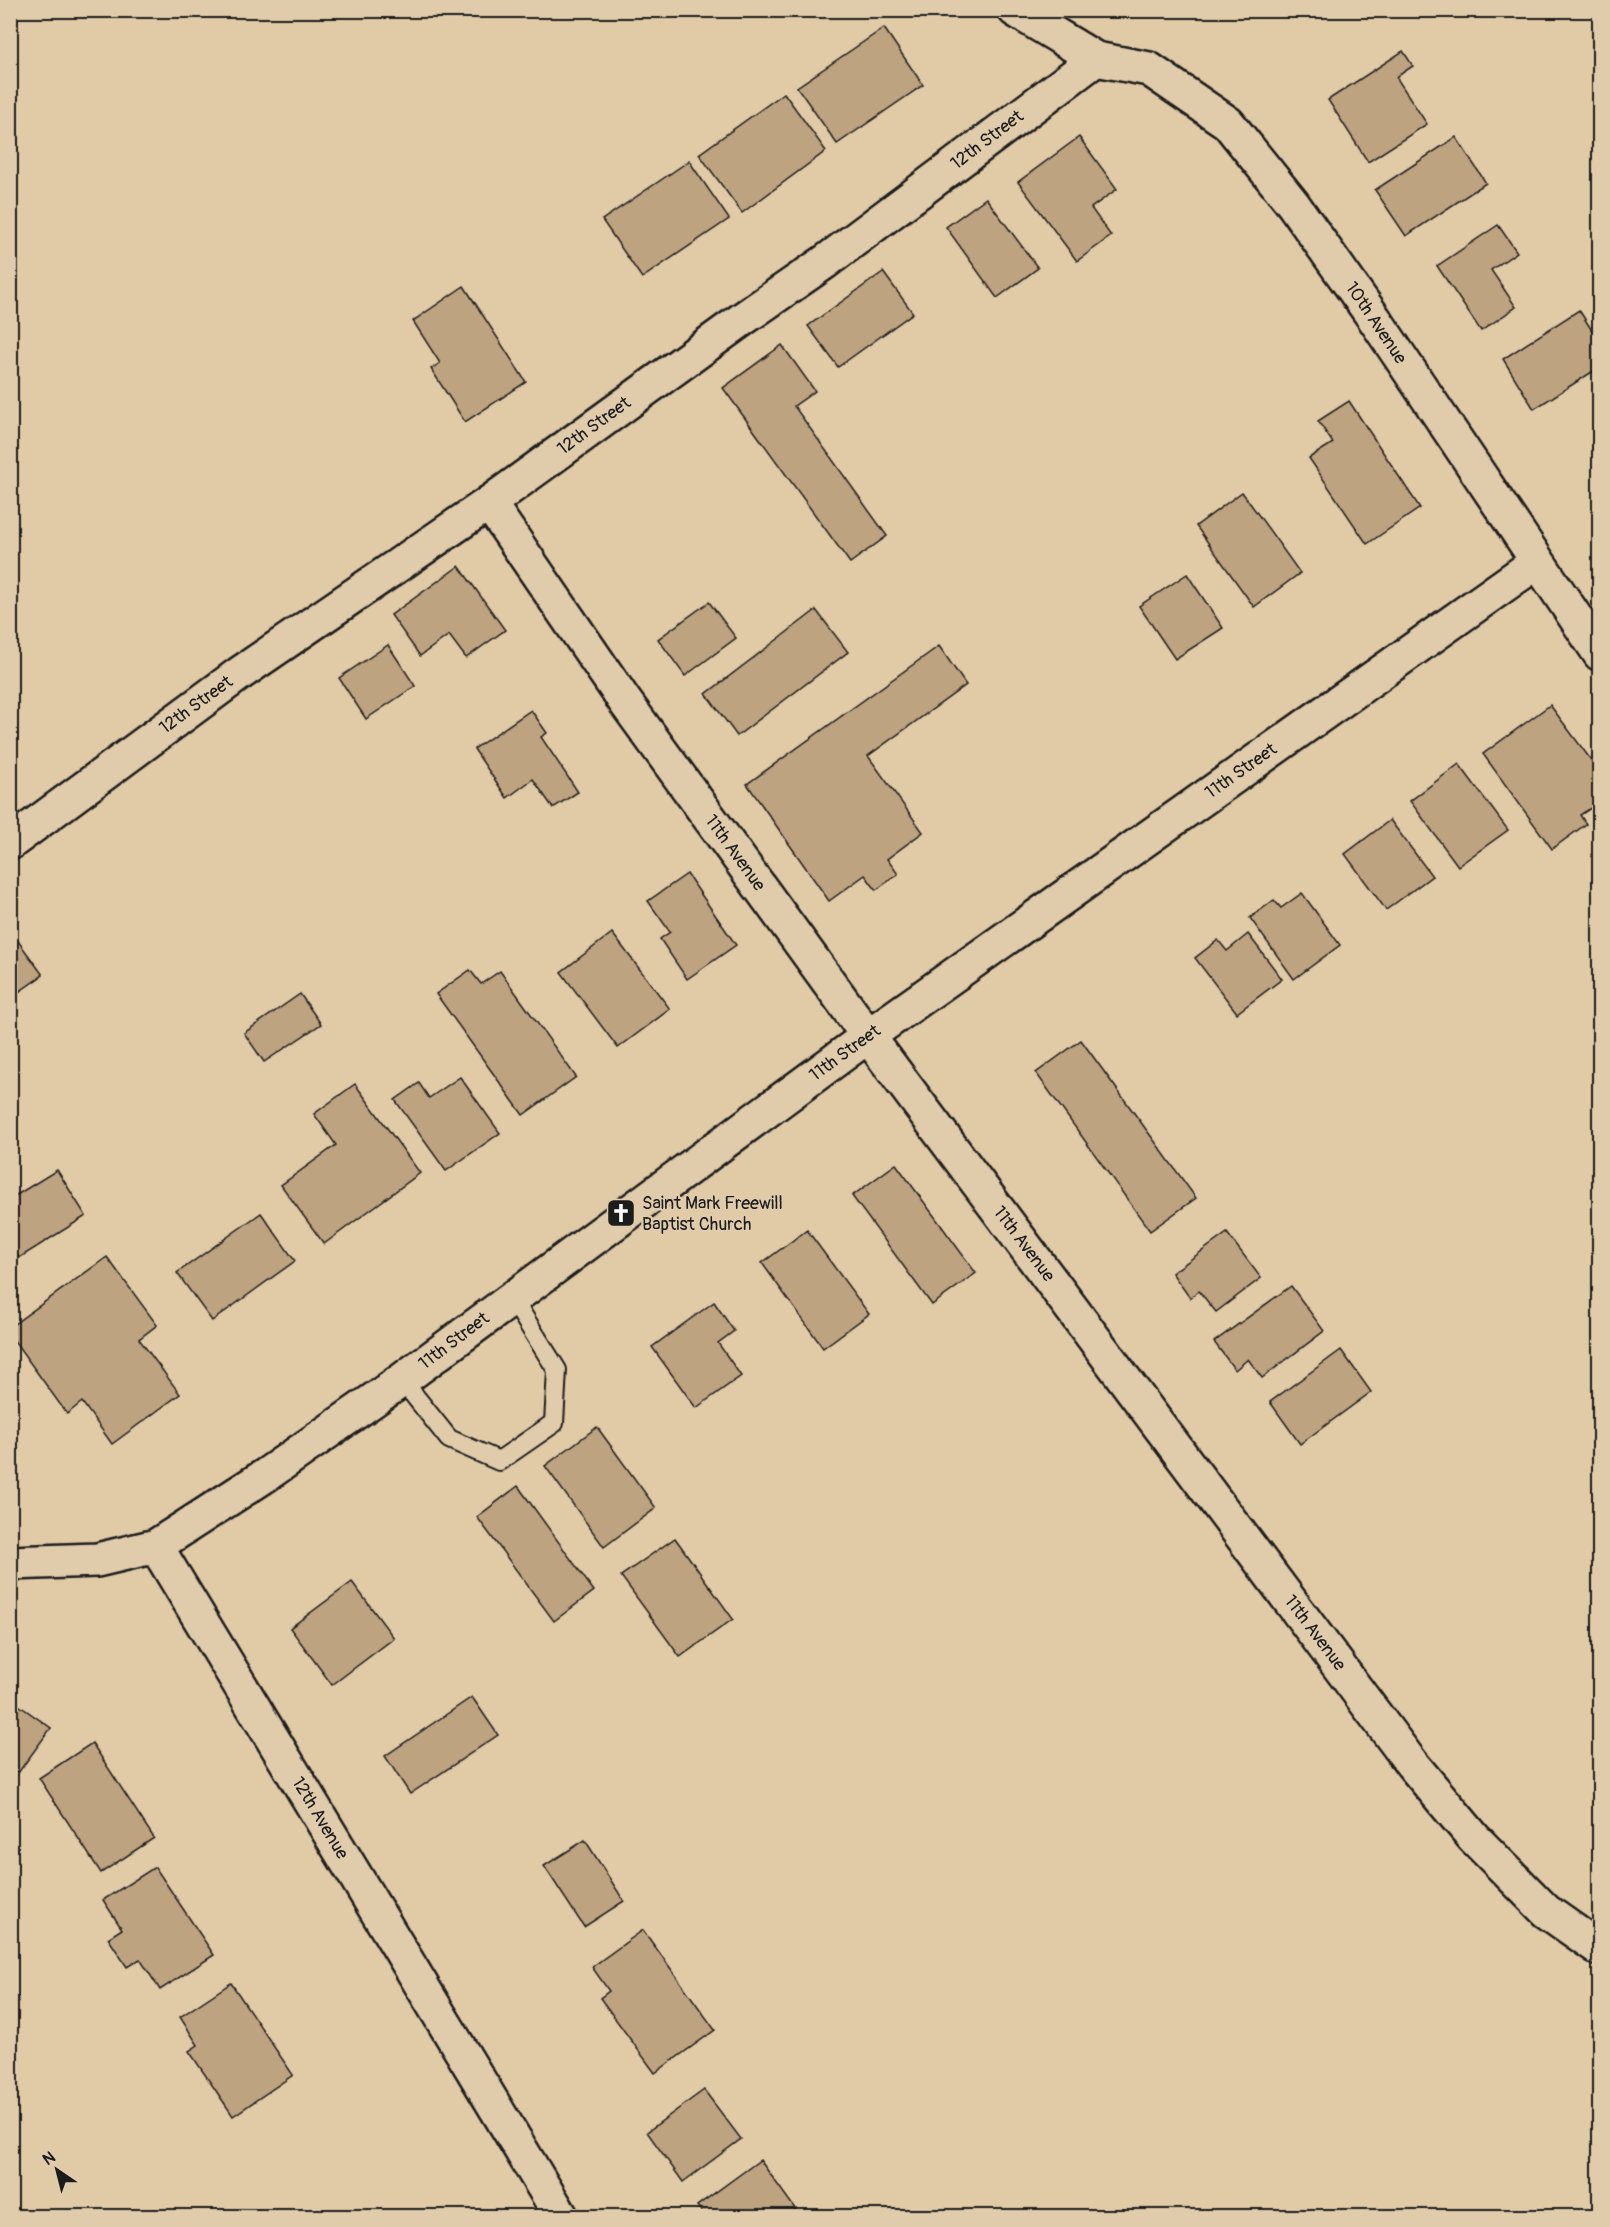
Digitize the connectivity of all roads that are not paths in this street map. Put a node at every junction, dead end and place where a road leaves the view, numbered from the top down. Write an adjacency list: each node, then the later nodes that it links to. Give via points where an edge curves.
1 (1015, 10): 2 (street)
2 (1096, 59): 3 (street, 12th Street, via 851,243); 4 (street, 10th Avenue, via 1149,69 1228,123 1293,204)
3 (489, 503): 6 (street, 12th Street, via 239,674); 7 (street, 11th Avenue, via 626,703)
4 (1537, 562): 5 (street, 10th Avenue); 7 (street, 11th Street)
5 (1599, 654)
6 (10, 843)
7 (868, 1036): 8 (street, 11th Street); 12 (street, 11th Avenue, via 1412,1764 1474,1838 1546,1911)
8 (512, 1298): 9 (street, 11th Street); 9 (lane, via 557,1370 554,1423 499,1461 448,1439)
9 (402, 1380): 10 (street, 11th Street)
10 (156, 1546): 11 (street, via 97,1560); 13 (street, 12th Avenue)
11 (10, 1563)
12 (1599, 1948)
13 (561, 2217)

